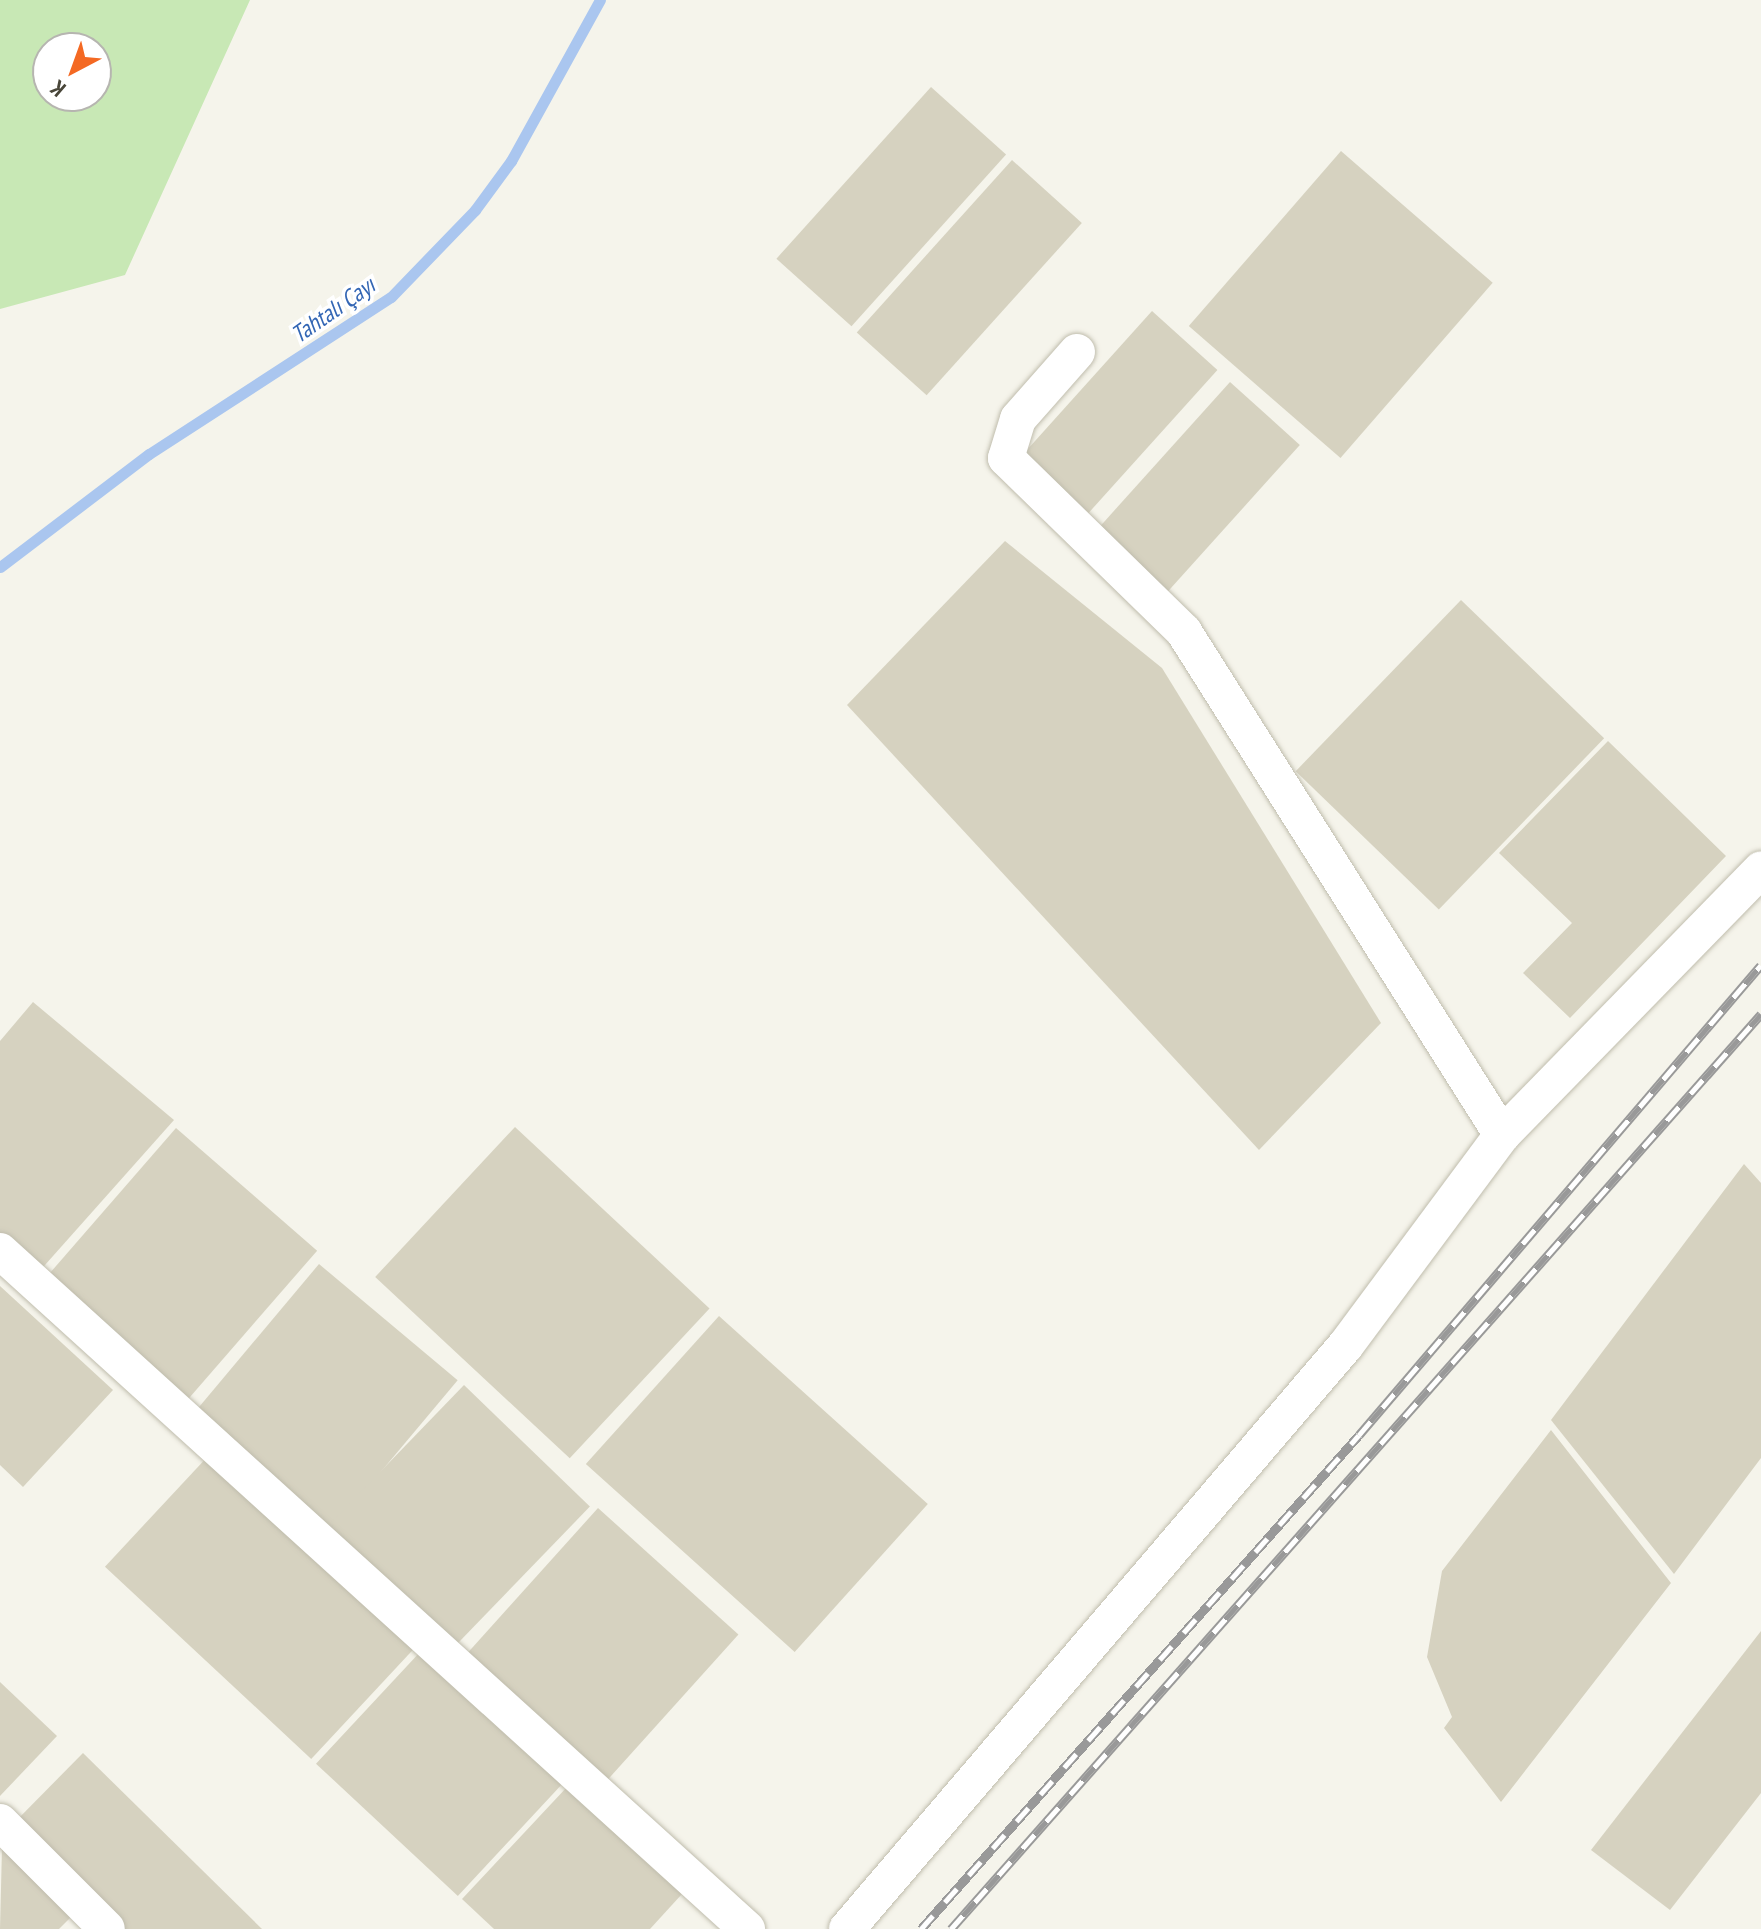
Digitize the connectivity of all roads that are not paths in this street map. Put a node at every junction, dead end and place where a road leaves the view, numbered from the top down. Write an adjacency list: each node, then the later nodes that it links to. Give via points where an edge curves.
1 (1077, 352): 3 (street, via 1018,419 1006,458 1184,632)
2 (1761, 870): 3 (street)
3 (1502, 1135): 8 (street, via 1346,1345)
4 (0, 1251): 7 (street)
5 (0, 1822): 6 (street)
6 (107, 1929)
7 (747, 1929)
8 (847, 1929)

